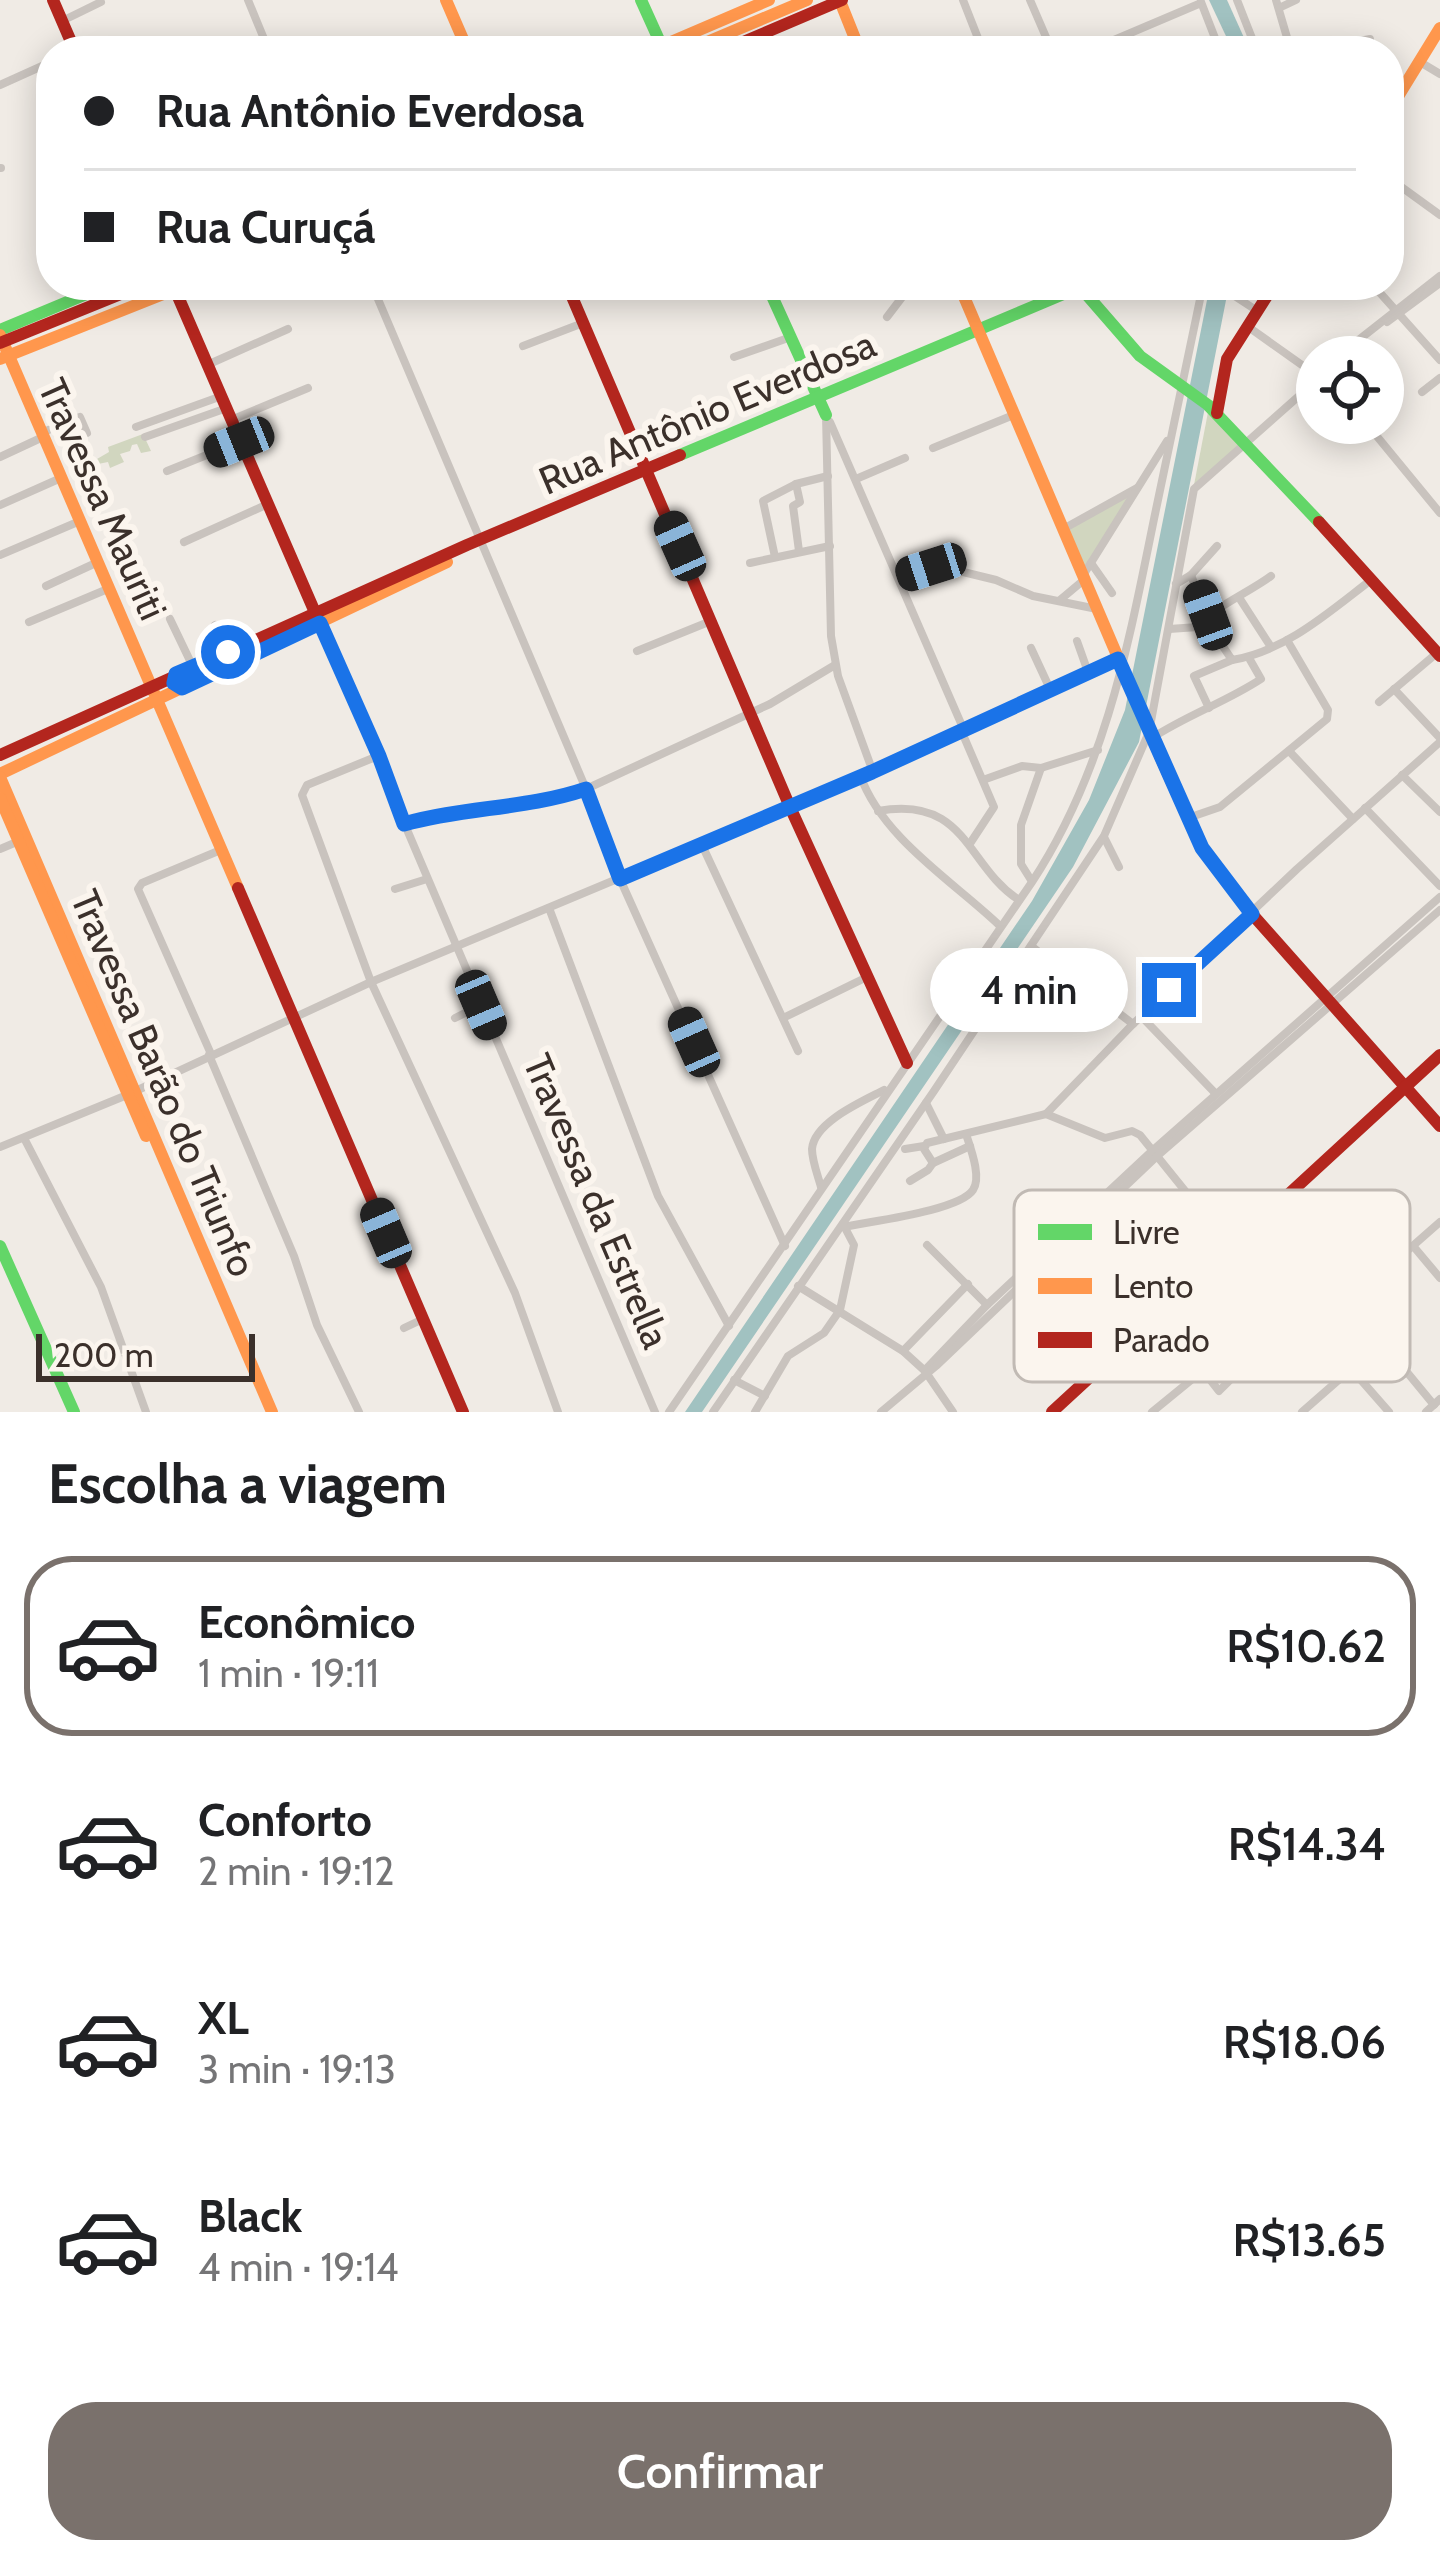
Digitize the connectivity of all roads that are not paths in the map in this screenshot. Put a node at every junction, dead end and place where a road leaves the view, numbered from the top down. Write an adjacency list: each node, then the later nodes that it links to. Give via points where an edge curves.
1 (53, 0): 15 (street)
2 (248, 0): 18 (street)
3 (446, 0): 19 (street)
4 (641, 0): 20 (street)
5 (769, 0): 21 (street)
6 (807, 0): 22 (street)
7 (962, 0): 25 (street)
8 (1030, 0): 26 (street)
9 (1237, 0): 29 (street)
10 (1296, 0): 14 (street)
11 (841, 1): 23 (street); 24 (street)
12 (1200, 1): 27 (street); 28 (street)
13 (101, 2): 15 (street)
14 (1277, 4): 30 (street)
15 (62, 21): 17 (street)
16 (1440, 28): 31 (street)
17 (68, 36)
18 (263, 36)
19 (462, 36)
20 (653, 36)
21 (689, 36)
22 (722, 36)
23 (758, 36)
24 (854, 36)
25 (977, 36)
26 (1046, 36)
27 (1131, 36)
28 (1214, 36)
29 (1251, 36)
30 (1289, 36)
31 (1420, 62): 33 (street); 35 (street)
32 (36, 69): 34 (street)
33 (1440, 74)
34 (0, 86)
35 (1404, 87)
36 (1404, 189): 37 (street)
37 (1440, 215)
38 (1440, 279): 55 (street)
39 (81, 300): 63 (street)
40 (107, 300): 63 (street)
41 (138, 300): 63 (street)
42 (183, 300): 68 (street, Travessa da Estrella)
43 (379, 300): 102 (street)
44 (574, 300): 57 (street)
45 (774, 300): 62 (street)
46 (900, 300): 56 (street)
47 (966, 300): 60 (street)
48 (1049, 300): 60 (street, Rua Antônio Everdosa)
49 (1092, 300): 71 (street, via 1120,338)
50 (1200, 300): 71 (street)
51 (1241, 300): 54 (street)
52 (1263, 300): 54 (street)
53 (1386, 300): 55 (street)
54 (1256, 310): 58 (street)
55 (1396, 312): 61 (street); 67 (street)
56 (887, 317)
57 (584, 323): 64 (street); 91 (street)
58 (1247, 326): 66 (street); 76 (street)
59 (288, 329): 68 (street)
60 (979, 330): 74 (street, Rua Antônio Everdosa); 77 (street)
61 (1366, 336)
62 (790, 337): 65 (street); 74 (street)
63 (2, 344): 82 (street, Travessa Mauriti)
64 (523, 346)
65 (734, 357)
66 (1296, 361)
67 (1440, 361)
68 (206, 365): 75 (street, Travessa da Estrella)
69 (1440, 378): 72 (street)
70 (308, 388): 75 (street)
71 (1183, 389): 76 (street); 81 (street)
72 (1422, 392)
73 (1296, 394): 84 (street)
74 (819, 399): 78 (street); 91 (street, Rua Antônio Everdosa)
75 (224, 409): 79 (street); 83 (street); 85 (street, Travessa da Estrella)
76 (1212, 409): 84 (street)
77 (1016, 414): 87 (street); 101 (street)
78 (826, 415): 92 (street); 94 (street)
79 (136, 428)
80 (87, 433): 82 (street, via 80,417)
81 (1171, 434): 96 (street); 143 (street)
82 (42, 435): 88 (street); 93 (street, Travessa Mauriti)
83 (145, 437)
84 (1244, 440): 115 (street); 116 (street, via 1194,489)
85 (239, 442): 90 (street); 97 (street, Travessa da Estrella)
86 (1383, 444): 99 (street)
87 (933, 448)
88 (0, 457)
89 (905, 458): 94 (street)
90 (167, 471)
91 (646, 471): 102 (street, Rua Antônio Everdosa); 126 (street)
92 (828, 476): 95 (street); 105 (street)
93 (61, 478): 98 (street); 100 (street, Travessa Mauriti)
94 (856, 479): 114 (street)
95 (796, 484): 106 (street); 108 (street, via 763,500)
96 (1138, 487): 101 (street); 111 (street)
97 (268, 504): 103 (street); 124 (street, Travessa da Estrella)
98 (0, 505)
99 (1440, 513)
100 (80, 520): 107 (street); 109 (street, Travessa Mauriti)
101 (1065, 528): 111 (street)
102 (484, 541): 124 (street, Rua Antônio Everdosa); 169 (street)
103 (184, 542)
104 (1217, 546): 112 (street)
105 (830, 547): 106 (street); 141 (street)
106 (799, 551): 108 (street)
107 (0, 555)
108 (775, 557): 110 (street)
109 (98, 562): 117 (street); 118 (street, Travessa Mauriti)
110 (750, 563)
111 (1086, 572): 119 (street); 121 (street); 122 (street)
112 (1191, 575): 116 (street); 123 (street)
113 (1271, 576): 120 (street)
114 (900, 577): 121 (street, via 931,567 955,570); 156 (street)
115 (1371, 580): 132 (street); 138 (street)
116 (1175, 585): 130 (street)
117 (46, 586)
118 (110, 588): 127 (street); 147 (street, Travessa Mauriti)
119 (1112, 592)
120 (1240, 599): 123 (street); 134 (street)
121 (1059, 601): 122 (street)
122 (1096, 608): 143 (street)
123 (1208, 615): 129 (street); 131 (street)
124 (318, 618): 137 (street, Rua Antônio Everdosa); 148 (street, Rua Antônio Everdosa); 162 (street, Travessa da Estrella)
125 (170, 619): 142 (street)
126 (712, 620): 136 (street); 155 (street)
127 (29, 622)
128 (215, 625): 137 (street)
129 (1198, 627): 130 (street); 131 (street)
130 (1168, 629): 157 (street)
131 (1213, 634): 140 (street)
132 (1286, 640): 134 (street); 160 (street, via 1328,710 1324,723)
133 (1077, 641): 144 (street)
134 (1271, 647): 139 (street)
135 (1031, 648): 149 (street)
136 (637, 651)
137 (228, 652): 142 (street, Rua Antônio Everdosa)
138 (1438, 655): 150 (street)
139 (1249, 658): 140 (street); 146 (street, via 1261,679)
140 (1232, 660): 154 (street, via 1194,676)
141 (835, 665): 155 (street); 164 (street)
142 (193, 668): 145 (street, Rua Antônio Everdosa)
143 (1122, 669): 144 (street); 157 (street); 159 (street)
144 (1088, 672): 149 (street)
145 (176, 674): 147 (street, Rua Antônio Everdosa); 148 (street)
146 (1255, 683): 151 (street); 154 (street)
147 (152, 685): 152 (street, Travessa Mauriti); 161 (street, Rua Antônio Everdosa)
148 (182, 688): 152 (street, Rua Antônio Everdosa)
149 (1050, 689): 156 (street)
150 (1394, 689): 153 (street); 158 (street)
151 (1261, 693)
152 (160, 699): 167 (street, Rua Antônio Everdosa); 182 (street, Travessa Mauriti)
153 (1378, 702)
154 (1210, 708): 157 (street)
155 (749, 713): 169 (street); 171 (street)
156 (962, 729): 164 (street); 168 (street)
157 (1149, 732): 175 (street); 178 (street)
158 (1440, 740): 166 (street)
159 (1100, 750): 163 (street); 187 (street)
160 (1289, 751): 175 (street, via 1220,806); 176 (street)
161 (0, 755)
162 (379, 756): 177 (street, Travessa da Estrella); 200 (street, via 301,792)
163 (1041, 768): 168 (street); 187 (street, via 1021,825 1021,864)
164 (872, 772): 165 (street)
165 (860, 775): 171 (street); 173 (street)
166 (1402, 775): 172 (street); 174 (street)
167 (0, 776): 195 (street, Travessa Barão do Triunfo)
168 (983, 780): 180 (street, via 994,811)
169 (586, 789): 177 (street); 186 (street)
170 (0, 798): 179 (street, Travessa Barão do Triunfo)
171 (790, 808): 181 (street); 199 (street)
172 (1365, 808): 176 (street); 188 (street)
173 (878, 811): 180 (street, via 931,815); 196 (street)
174 (1440, 812)
175 (1188, 818): 194 (street)
176 (1353, 819): 194 (street)
177 (404, 824): 185 (street, Travessa da Estrella)
178 (1104, 836): 184 (street); 198 (street)
179 (19, 841): 183 (street); 195 (street, Travessa Barão do Triunfo)
180 (970, 842): 191 (street)
181 (702, 845): 186 (street); 206 (street)
182 (224, 848): 204 (street, Travessa Mauriti); 209 (street, via 138,890)
183 (0, 849)
184 (1119, 867)
185 (427, 879): 189 (street); 197 (street, Travessa da Estrella)
186 (620, 879): 192 (street); 240 (street)
187 (1032, 882): 191 (street)
188 (1440, 886)
189 (395, 889)
190 (1440, 897): 201 (street)
191 (1019, 900): 196 (street)
192 (549, 908): 197 (street); 251 (street, via 658,1196)
193 (1440, 910): 201 (street)
194 (1252, 914): 201 (street); 203 (street)
195 (59, 925): 214 (street, Travessa Barão do Triunfo)
196 (1000, 926): 211 (street)
197 (456, 946): 200 (street); 202 (street, Travessa da Estrella)
198 (1031, 946): 207 (street); 216 (street)
199 (865, 978): 206 (street); 211 (street)
200 (371, 982): 204 (street); 268 (street, via 515,1293)
201 (1327, 1001): 212 (street); 215 (street); 228 (street)
202 (481, 1005): 205 (street); 269 (street, Travessa da Estrella)
203 (1141, 1016): 207 (street); 215 (street)
204 (294, 1018): 209 (street); 250 (street, Travessa Mauriti)
205 (455, 1018)
206 (783, 1018): 208 (street)
207 (1133, 1024): 218 (street)
208 (798, 1052)
209 (210, 1055): 214 (street); 266 (street)
210 (1440, 1055): 212 (street)
211 (907, 1063): 213 (street)
212 (1406, 1087): 220 (street); 235 (street)
213 (889, 1088): 217 (street); 219 (street)
214 (131, 1093): 222 (street); 265 (street, Travessa Barão do Triunfo)
215 (1216, 1094): 228 (street)
216 (926, 1103): 223 (street); 237 (street)
217 (855, 1107): 219 (street); 231 (street, via 814,1143)
218 (1046, 1114): 221 (street); 228 (street, via 1105,1138 1132,1131)
219 (870, 1117): 231 (street)
220 (1440, 1126)
221 (966, 1133): 223 (street); 225 (street)
222 (23, 1138): 226 (street); 264 (street, via 101,1287)
223 (944, 1138): 224 (street)
224 (924, 1146): 227 (street); 229 (street)
225 (970, 1146): 229 (street); 237 (street, via 970,1193)
226 (0, 1147)
227 (905, 1149)
228 (1154, 1154): 232 (street); 233 (street); 234 (street)
229 (933, 1162): 230 (street)
230 (910, 1180)
231 (821, 1188): 240 (street)
232 (1114, 1190)
233 (1117, 1190)
234 (1186, 1190)
235 (1291, 1190)
236 (1440, 1222): 241 (street)
237 (844, 1225): 246 (street); 249 (street, via 854,1245)
238 (926, 1245): 245 (street)
239 (0, 1246): 263 (street)
240 (785, 1246): 251 (street)
241 (1414, 1246): 242 (street); 243 (street)
242 (1410, 1250)
243 (1440, 1278)
244 (1014, 1280): 248 (street)
245 (968, 1284): 248 (street); 253 (street)
246 (799, 1286): 249 (street); 256 (street)
247 (1014, 1290): 254 (street)
248 (987, 1304): 254 (street)
249 (840, 1310): 253 (street); 261 (street, via 824,1334 788,1356)
250 (423, 1319): 252 (street); 267 (street, Travessa Mauriti)
251 (729, 1326): 270 (street)
252 (404, 1328)
253 (903, 1351): 254 (street)
254 (925, 1371): 273 (street); 274 (street)
255 (1410, 1377): 262 (street)
256 (734, 1380): 261 (street); 271 (street)
257 (1084, 1382): 275 (street)
258 (1189, 1382): 276 (street)
259 (1336, 1382): 277 (street)
260 (1361, 1382): 278 (street)
261 (765, 1396): 272 (street)
262 (1433, 1405)
263 (74, 1412)
264 (146, 1412)
265 (269, 1412)
266 (359, 1412)
267 (464, 1412)
268 (558, 1412)
269 (656, 1412)
270 (669, 1412)
271 (713, 1412)
272 (755, 1412)
273 (881, 1412)
274 (953, 1412)
275 (1052, 1412)
276 (1152, 1412)
277 (1302, 1412)
278 (1389, 1412)

